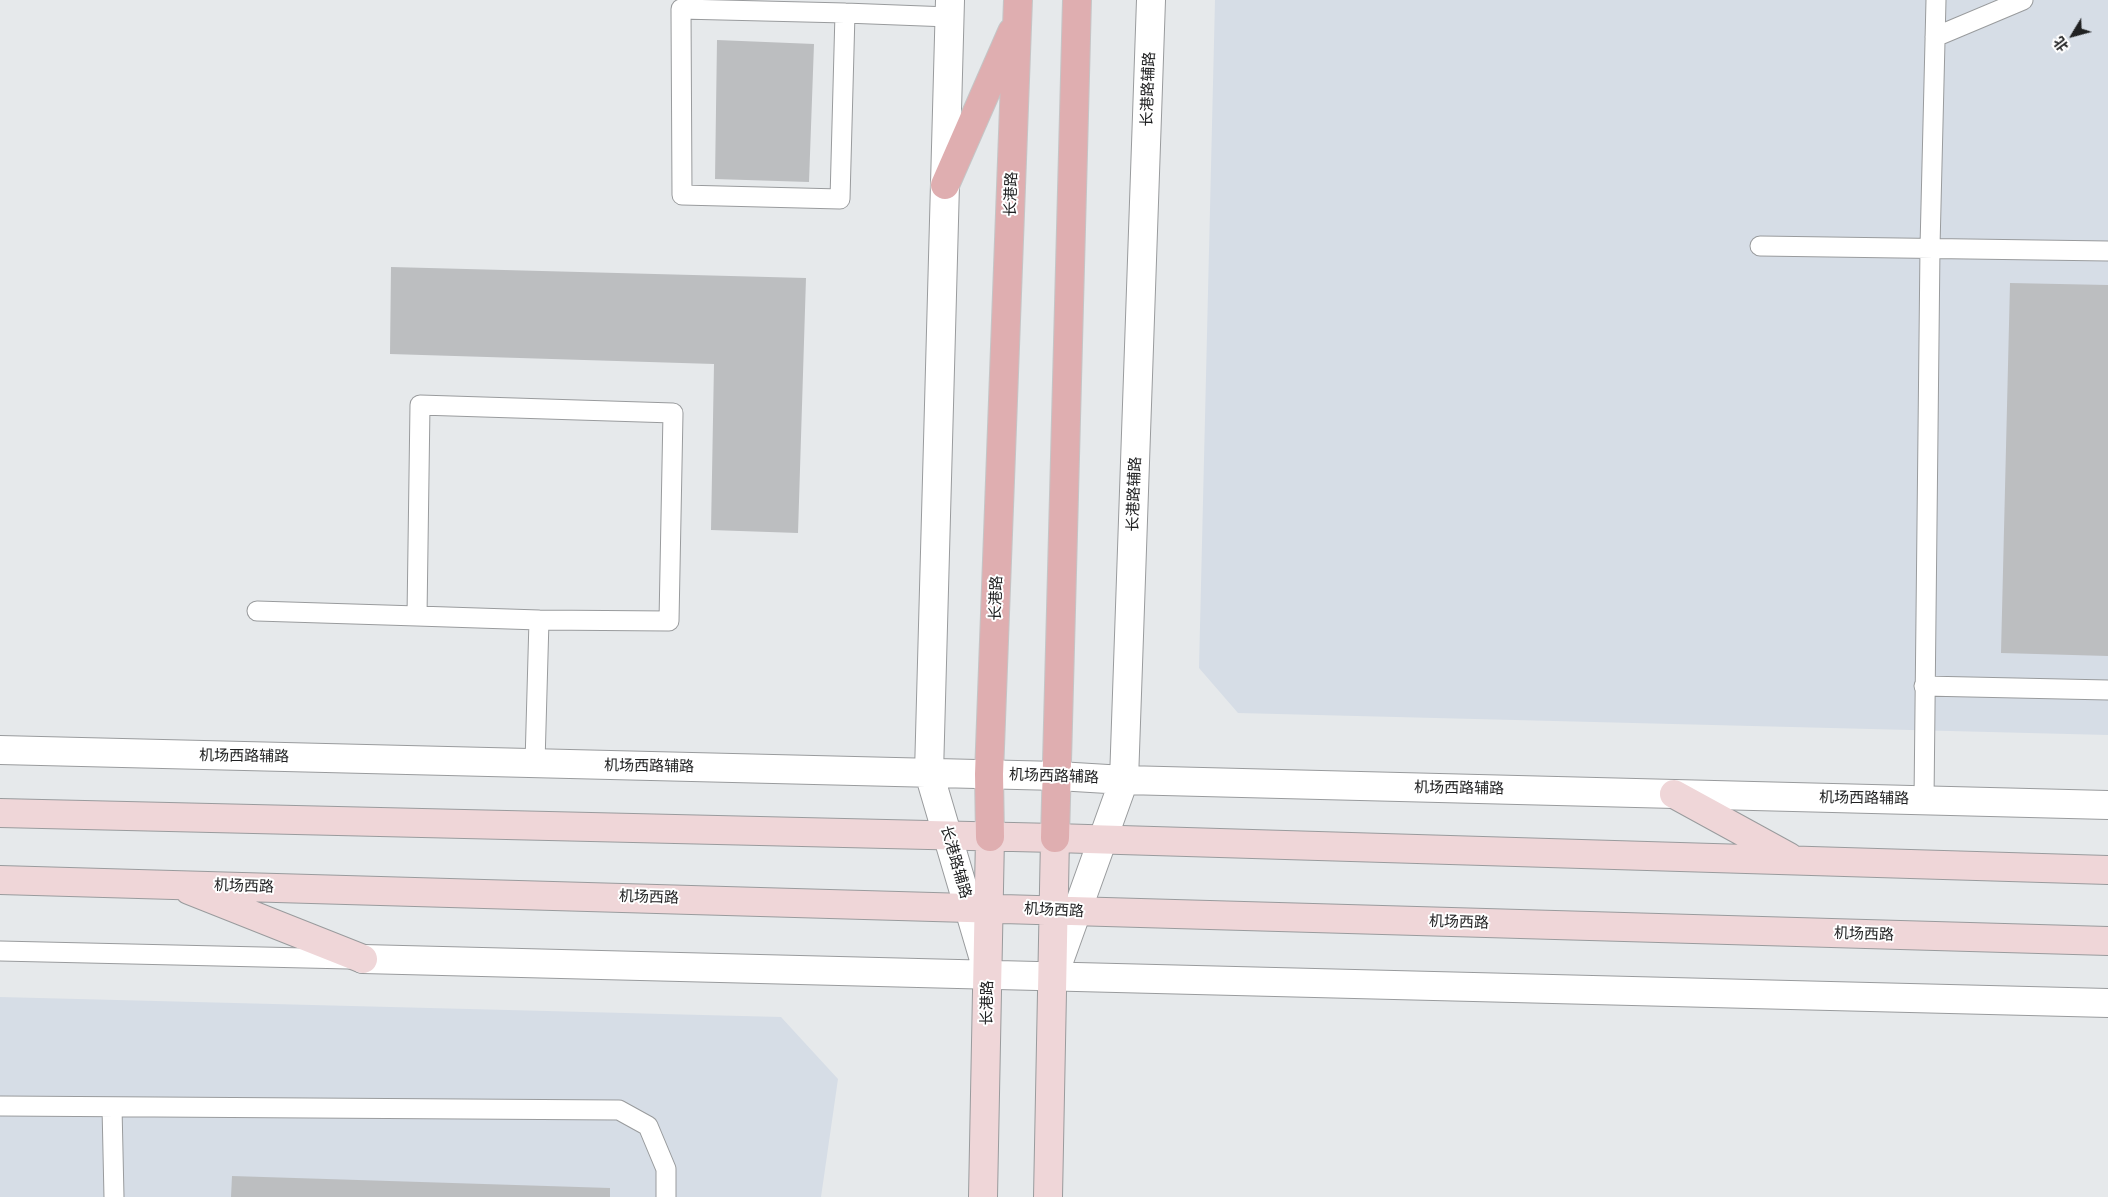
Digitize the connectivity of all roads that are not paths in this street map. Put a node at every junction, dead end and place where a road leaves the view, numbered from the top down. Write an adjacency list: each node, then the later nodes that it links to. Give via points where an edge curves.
1 (1077, 0): 22 (main road)
2 (1151, 0): 23 (street, 长港路辅路)
3 (1936, 0): 8 (lane)
4 (2023, 0): 8 (lane)
5 (949, 8): 7 (lane); 9 (street, 长港路辅路)
6 (1018, 10): 9 (main road); 21 (main road, 长港路)
7 (845, 13): 7 (lane, via 681,9 682,195 840,199)
8 (1935, 37): 11 (lane)
9 (945, 185): 20 (street, 长港路辅路)
10 (1760, 246): 11 (lane)
11 (1930, 247): 12 (lane); 16 (lane)
12 (2108, 251)
13 (257, 610): 14 (lane)
14 (417, 616): 15 (lane); 15 (lane, via 420,405 673,413 669,621)
15 (539, 620): 19 (lane)
16 (1924, 686): 17 (lane); 25 (lane)
17 (2108, 690)
18 (0, 750): 19 (street, 机场西路辅路)
19 (535, 763): 20 (street, 机场西路辅路)
20 (929, 773): 21 (street, 机场西路辅路); 28 (street, 长港路辅路)
21 (990, 774): 22 (street, 机场西路辅路); 29 (main road, 长港路)
22 (1058, 776): 23 (street, 机场西路辅路); 30 (main road)
23 (1124, 780): 24 (street, 机场西路辅路); 31 (street, 长港路辅路)
24 (1674, 794): 25 (street, 机场西路辅路); 32 (main road)
25 (1924, 800): 26 (street, 机场西路辅路)
26 (2108, 804)
27 (0, 813): 28 (main road)
28 (949, 836): 29 (main road); 36 (street, 长港路辅路)
29 (990, 837): 30 (main road); 36 (main road, 长港路)
30 (1055, 838): 31 (main road); 37 (main road)
31 (1103, 840): 32 (main road); 37 (street, 长港路辅路)
32 (1792, 859): 33 (main road)
33 (2108, 870)
34 (0, 880): 35 (main road, 机场西路)
35 (172, 884): 36 (main road, 机场西路); 40 (main road)
36 (978, 907): 37 (main road, 机场西路); 41 (main road, 长港路)
37 (1065, 911): 38 (main road, 机场西路); 42 (main road)
38 (2108, 941)
39 (0, 951): 40 (lane)
40 (363, 959): 41 (street)
41 (988, 974): 42 (street); 48 (main road, 长港路)
42 (1053, 976): 43 (street); 49 (main road)
43 (2108, 1003)
44 (0, 1106): 45 (lane)
45 (112, 1107): 46 (lane); 47 (lane, via 619,1110 648,1126 666,1169)
46 (114, 1197)
47 (666, 1197)
48 (983, 1197)
49 (1048, 1197)

